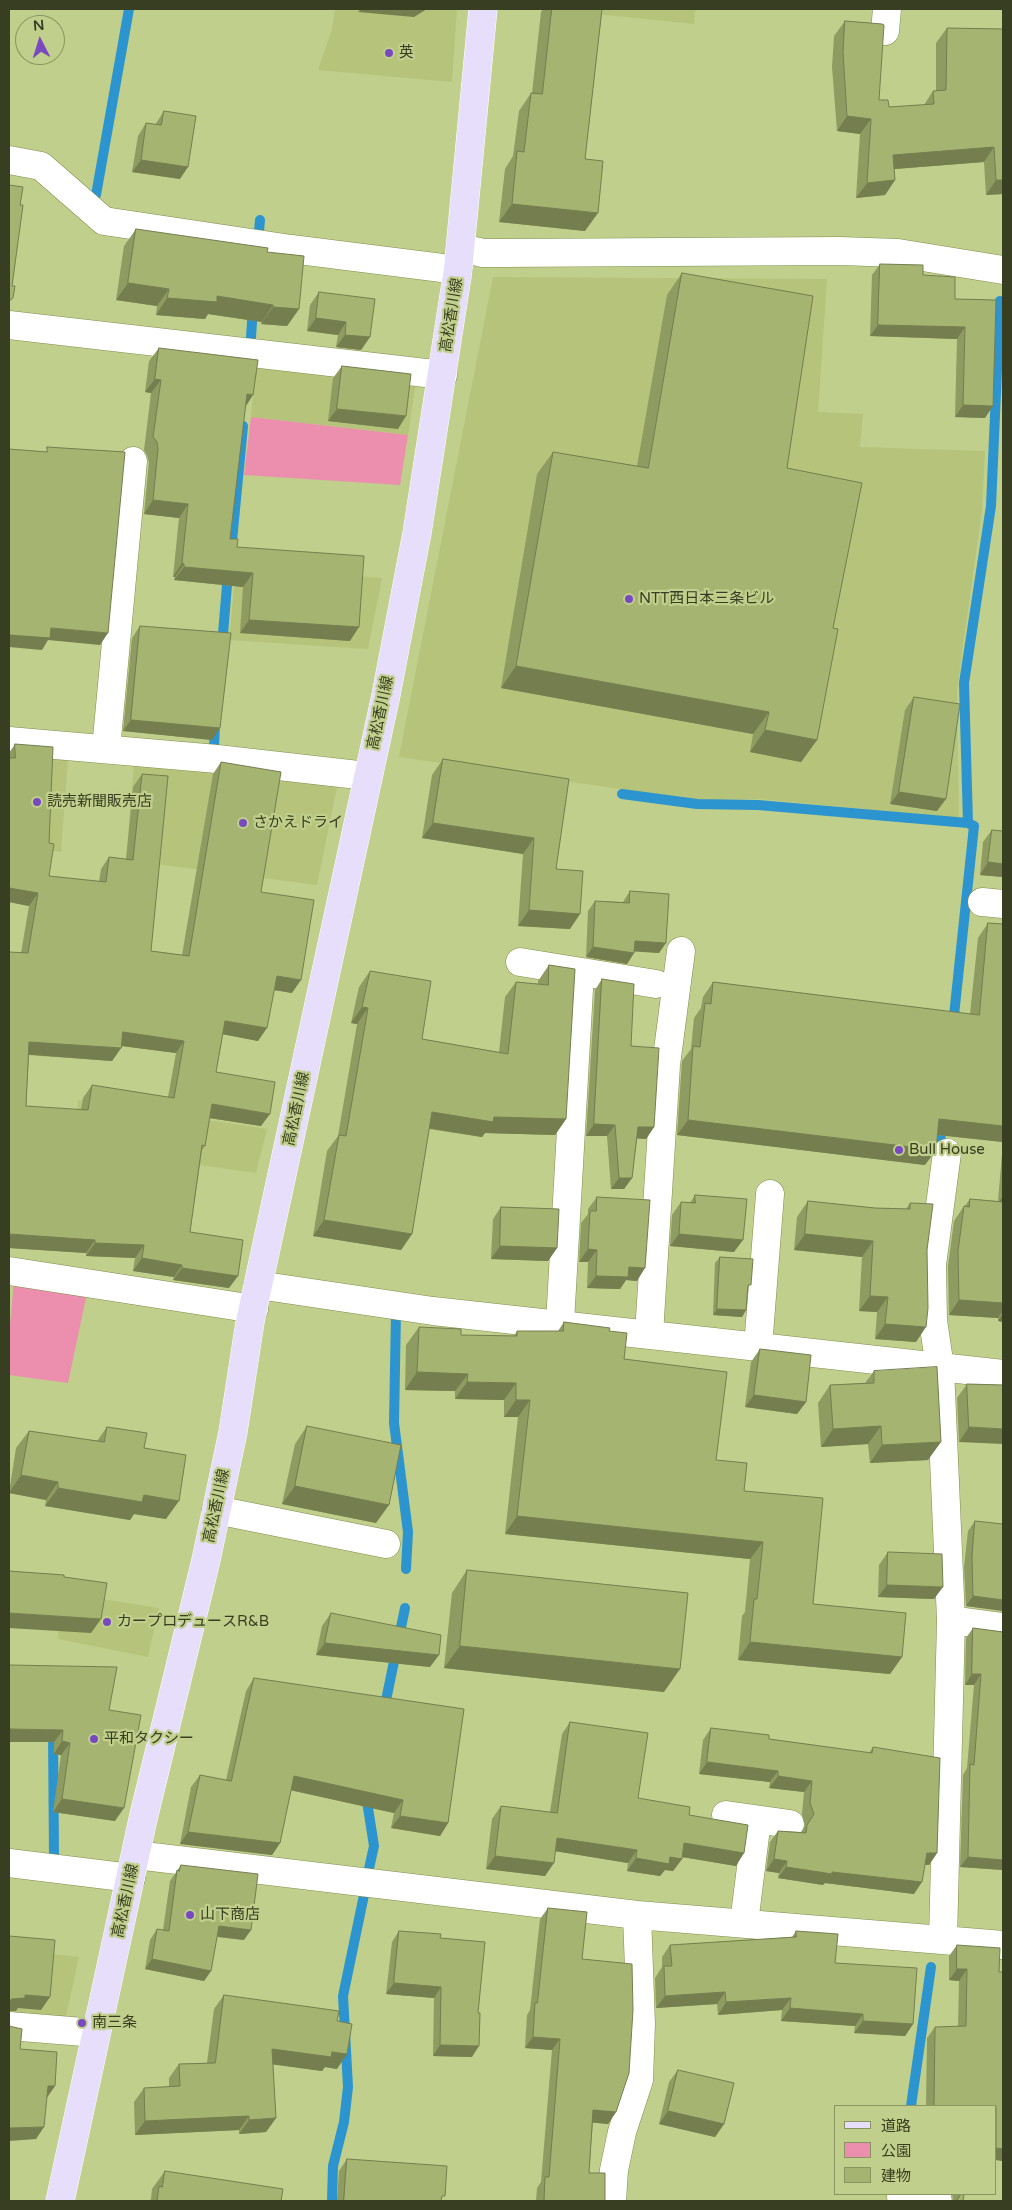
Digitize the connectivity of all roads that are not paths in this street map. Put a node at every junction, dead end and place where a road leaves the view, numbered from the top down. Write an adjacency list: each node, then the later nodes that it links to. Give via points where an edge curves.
1 (483, 9): 3 (main road, 高松香川線)
2 (9, 160): 3 (street, via 41,166 104,221 291,249)
3 (460, 259): 4 (street, via 492,253 816,251 898,253); 6 (main road, 高松香川線)
4 (1003, 270)
5 (9, 325): 6 (street)
6 (443, 375): 10 (main road, 高松香川線, via 418,533)
7 (133, 461): 9 (street)
8 (9, 741): 9 (street)
9 (106, 749): 10 (street)
10 (368, 776): 18 (main road, 高松香川線)
11 (681, 951): 20 (street, via 666,1065)
12 (520, 962): 13 (street)
13 (580, 972): 14 (street); 19 (street)
14 (656, 984)
15 (947, 1153): 22 (street, via 932,1265 933,1320)
16 (770, 1194): 21 (street)
17 (9, 1271): 18 (street)
18 (256, 1297): 19 (street); 24 (main road, 高松香川線)
19 (560, 1323): 20 (street)
20 (649, 1334): 21 (street)
21 (758, 1347): 22 (street)
22 (940, 1368): 23 (street); 26 (street)
23 (1003, 1374)
24 (216, 1510): 25 (street); 32 (main road, 高松香川線)
25 (386, 1544)
26 (951, 1620): 27 (street); 35 (street)
27 (1003, 1627)
28 (726, 1815): 29 (street)
29 (757, 1820): 30 (street); 34 (street)
30 (790, 1824)
31 (9, 1863): 32 (street)
32 (133, 1867): 33 (street); 38 (main road, 高松香川線)
33 (637, 1915): 34 (street); 41 (street, via 641,2024 639,2080 622,2132)
34 (744, 1923): 35 (street)
35 (943, 1940): 36 (street)
36 (1003, 1945)
37 (9, 2026): 38 (street)
38 (96, 2033): 40 (main road, 高松香川線)
39 (901, 2197): 42 (street)
40 (60, 2201)
41 (612, 2201)
42 (938, 2201)

